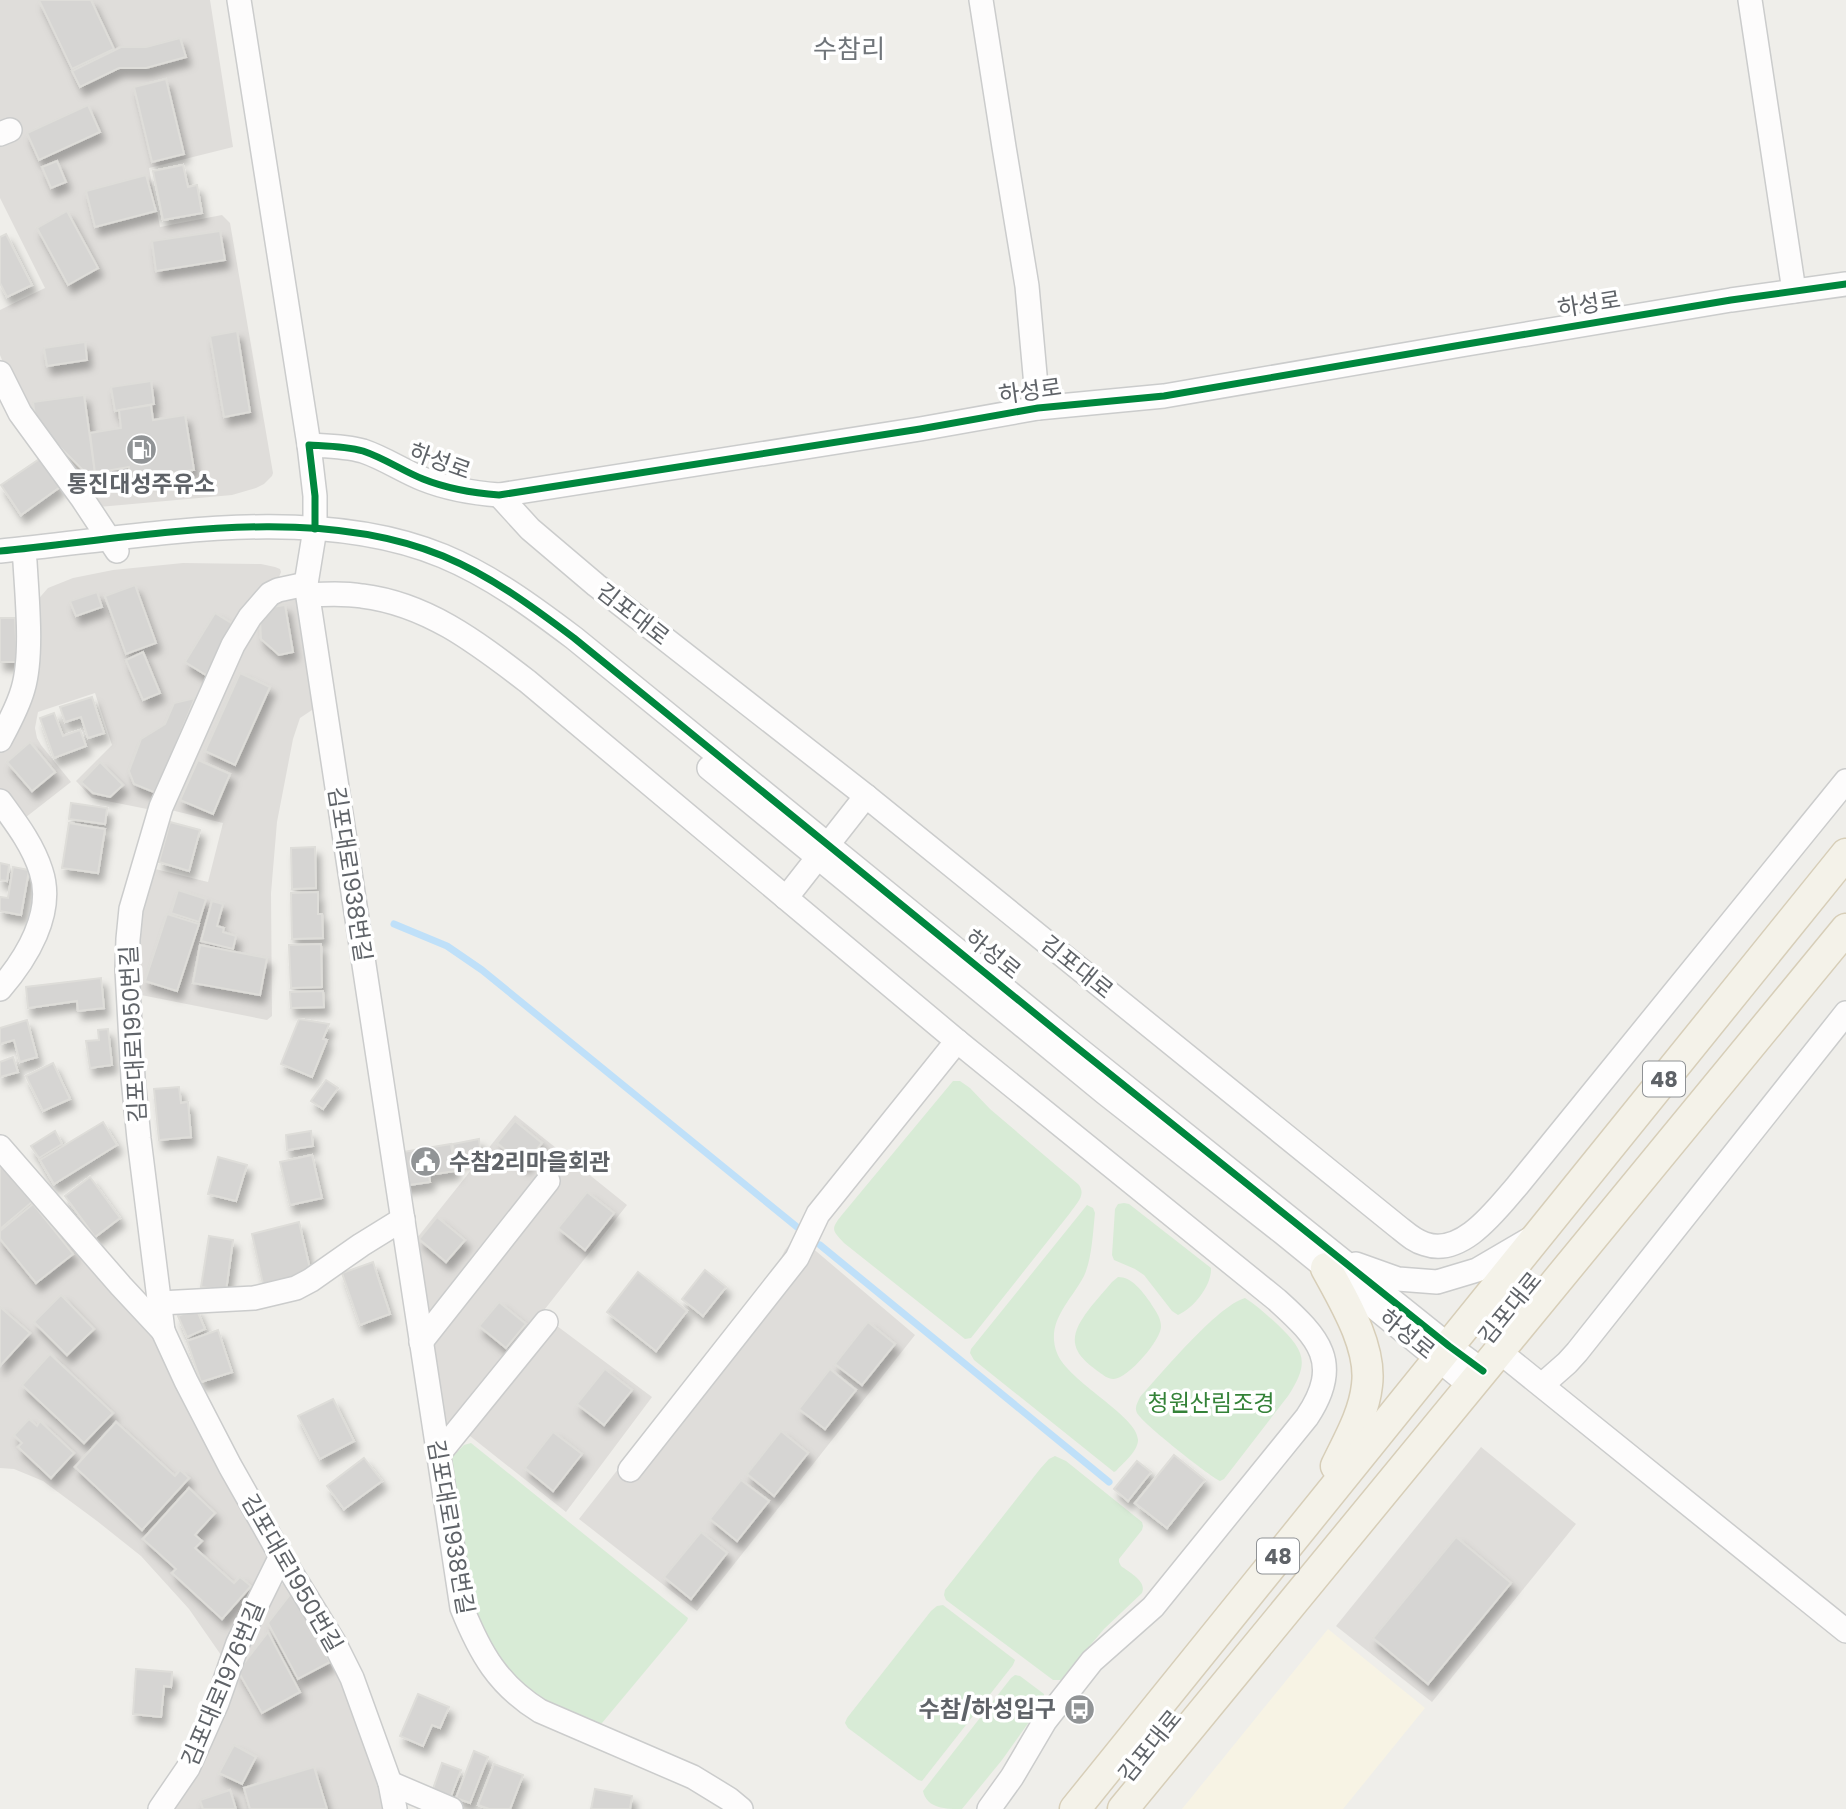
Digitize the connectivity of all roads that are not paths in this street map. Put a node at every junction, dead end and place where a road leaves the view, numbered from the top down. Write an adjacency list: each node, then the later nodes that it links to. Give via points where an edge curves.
1 (239, 0): 8 (street)
2 (981, 0): 7 (street, 하성로, via 1027,286)
3 (1750, 0): 5 (street)
4 (1846, 284): 5 (street, 하성로)
5 (1794, 291): 7 (street, 하성로, via 1164,396)
6 (0, 373): 11 (street, via 20,413)
7 (1038, 408): 9 (street, 하성로)
8 (309, 445): 9 (street, 하성로, via 362,451 447,488); 10 (street)
9 (499, 495): 18 (street, 김포대로, via 530,529 596,585)
10 (314, 534): 11 (street, 하성로, via 239,528); 15 (street, 김포대로1938번길); 20 (street, 하성로, via 376,536 443,556 497,584 574,638)
11 (114, 545): 13 (street, 하성로)
12 (0, 551): 13 (street, 하성로)
13 (24, 555): 14 (street, 하성로); 16 (street, via 24,686)
14 (0, 564)
15 (307, 589): 22 (street, 김포대로1950번길, via 386,600 457,629 527,681); 29 (street, 김포대로1938번길); 32 (street, 김포대로1950번길, via 270,594 237,638 160,807 131,909 127,970 132,1078)
16 (0, 740)
17 (1846, 781): 18 (street, 김포대로, via 1517,1186 1480,1227 1441,1247 1413,1239 1397,1227)
18 (866, 796): 20 (street)
19 (0, 801): 24 (street, via 31,848 44,889 33,939)
20 (823, 851): 22 (street); 31 (street, 하성로, via 1105,1093)
21 (1846, 855): 30 (main road, 김포대로 / 48)
22 (786, 898): 26 (street, 김포대로1950번길)
23 (1846, 929): 37 (main road, 김포대로 / 48)
24 (0, 989)
25 (1846, 1013): 38 (street, via 1577,1352)
26 (957, 1041): 40 (street, via 818,1214 797,1258); 49 (street, 김포대로1950번길, via 1297,1318 1317,1342 1324,1370 1324,1384 1307,1417 1153,1607 1092,1661 1045,1721)
27 (0, 1147): 34 (street, 김포대로1950번길)
28 (548, 1181): 35 (street)
29 (403, 1219): 32 (street, via 311,1280 284,1292); 35 (street, 김포대로1938번길)
30 (1539, 1234): 31 (street, via 1478,1270 1437,1282 1398,1279); 36 (main road, 김포대로 / 48)
31 (1334, 1264): 36 (street, 하성로); 41 (main road, via 1359,1334 1368,1384 1360,1415)
32 (160, 1303): 34 (street, 김포대로1950번길)
33 (546, 1322): 39 (street)
34 (163, 1331): 42 (street, 김포대로1950번길, via 205,1419)
35 (421, 1342): 39 (street, 김포대로1938번길)
36 (1444, 1353): 37 (street, 하성로); 41 (main road, 김포대로 / 48)
37 (1485, 1370): 38 (street, 김포대로); 51 (main road, 김포대로 / 48)
38 (1542, 1385): 43 (street, 김포대로)
39 (438, 1455): 48 (street, 김포대로1938번길, via 462,1608 508,1688 540,1711 693,1777)
40 (630, 1470)
41 (1313, 1513): 50 (main road, 김포대로 / 48)
42 (281, 1556): 44 (street, 김포대로1950번길, via 352,1678); 45 (street, 김포대로1976번길, via 238,1643 188,1768)
43 (1846, 1631)
44 (390, 1783): 46 (street, 김포대로1950번길); 47 (street)
45 (160, 1809)
46 (395, 1809)
47 (451, 1809)
48 (741, 1809)
49 (989, 1809)
50 (1075, 1809)
51 (1123, 1809)

